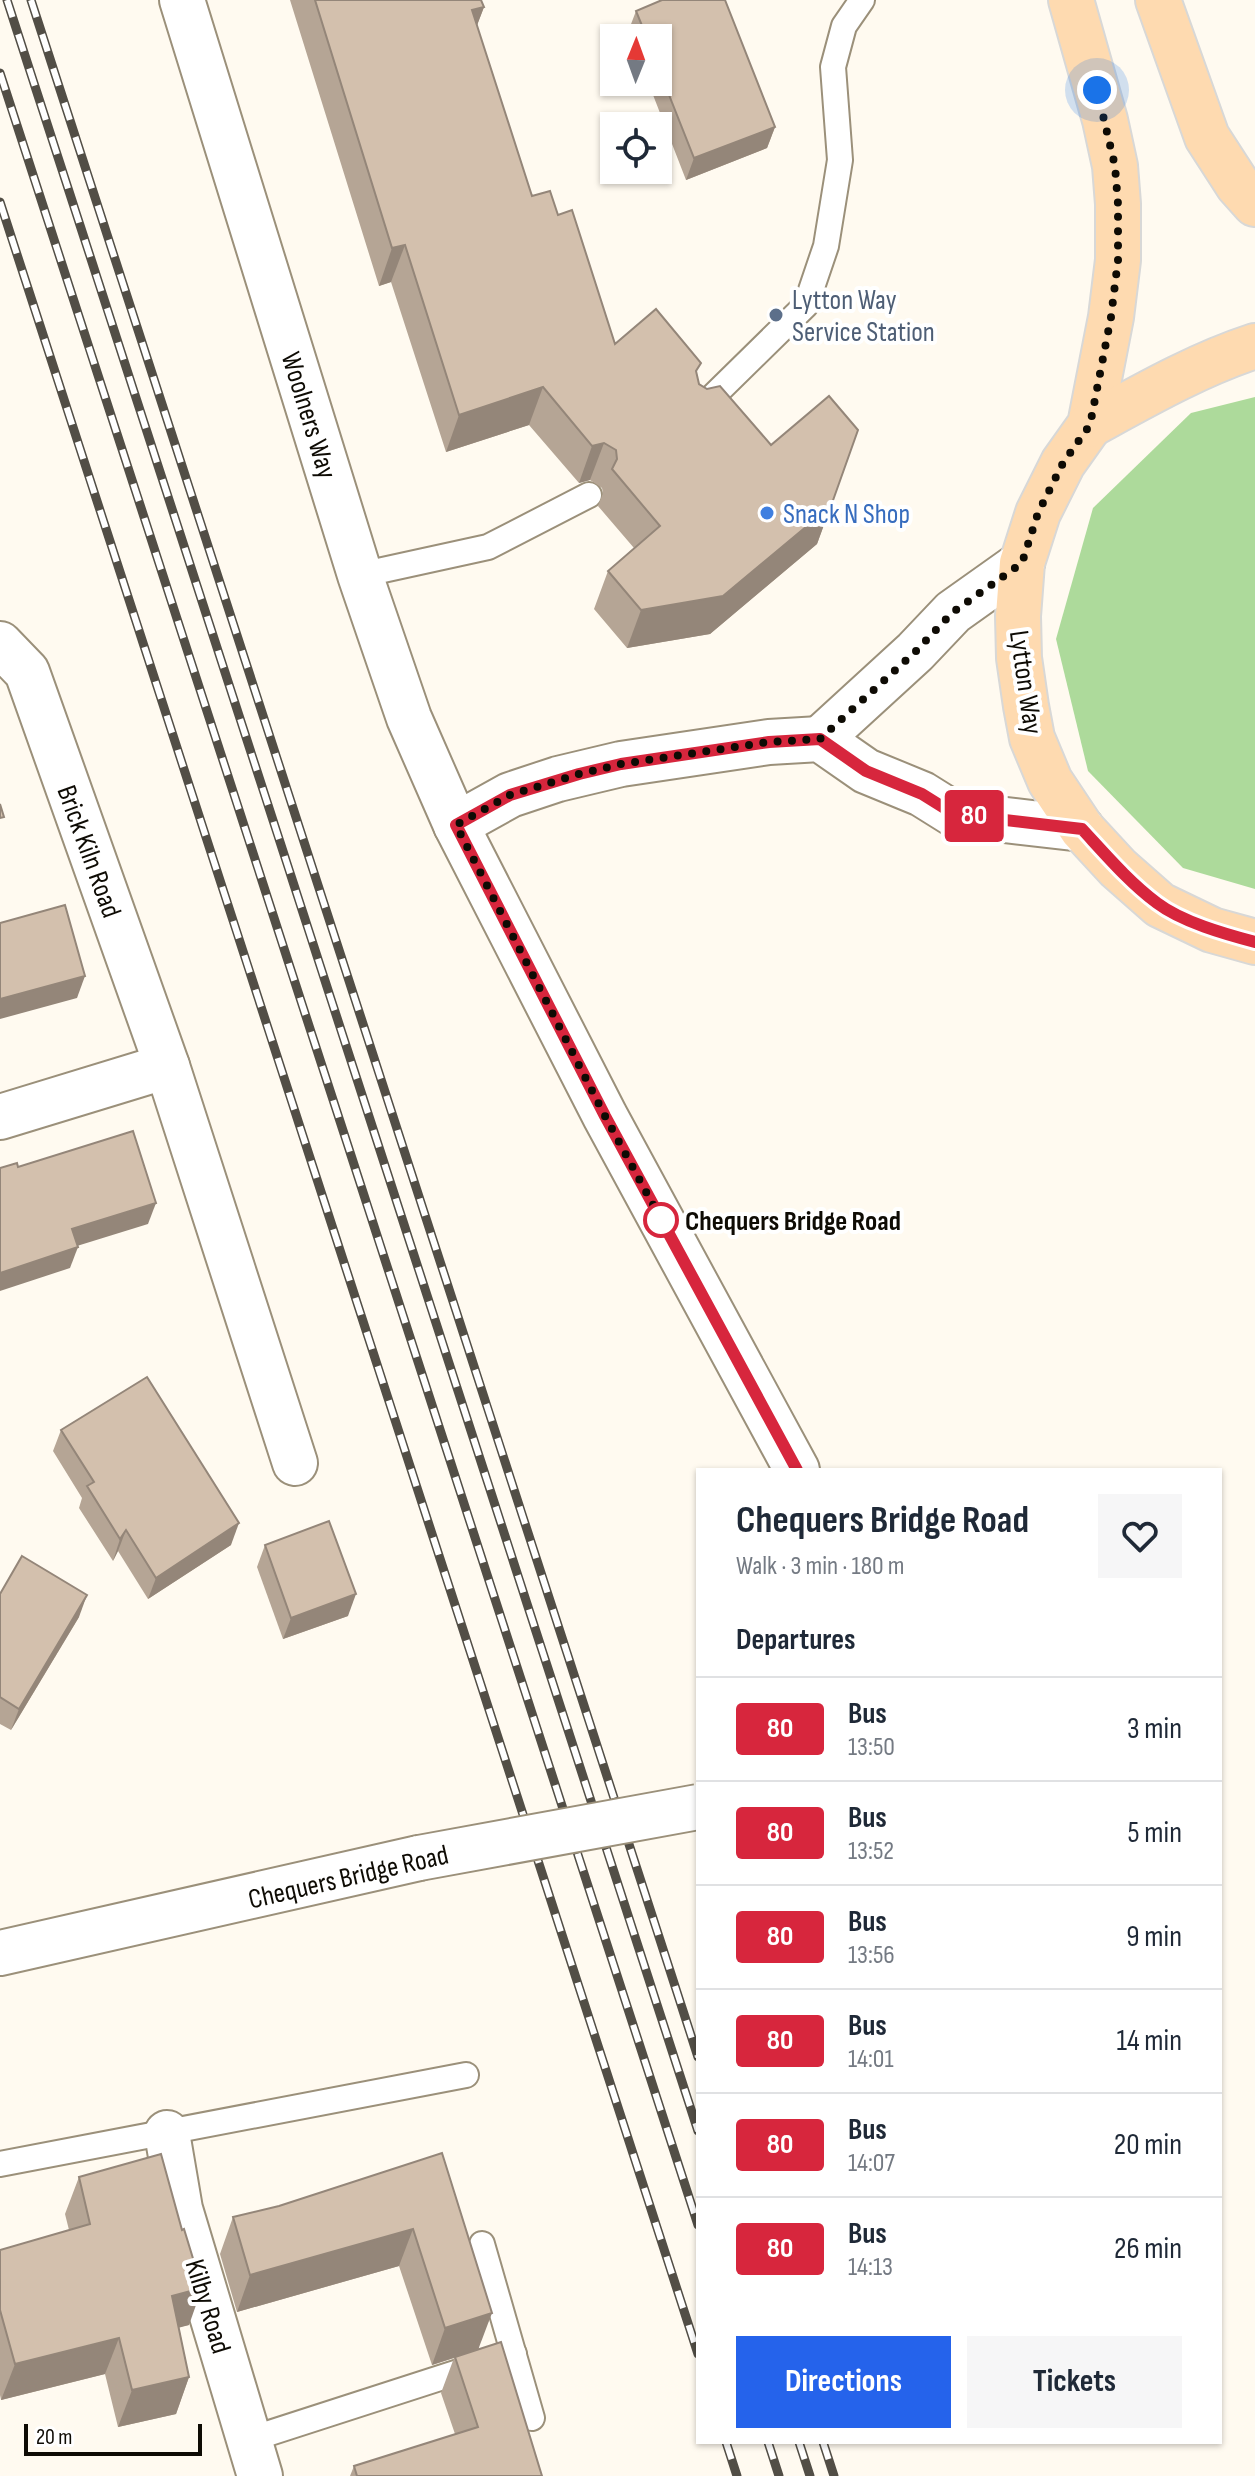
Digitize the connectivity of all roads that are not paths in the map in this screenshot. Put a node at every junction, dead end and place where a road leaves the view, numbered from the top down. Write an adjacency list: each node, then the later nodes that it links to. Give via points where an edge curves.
1 (182, 0): 11 (street, Woolners Way)
2 (862, 0): 7 (lane, via 844,26 833,67 840,160 826,246 806,305)
3 (1071, 0): 8 (main road, Lytton Way, via 1105,120 1118,204 1111,317)
4 (1158, 0): 5 (main road, via 1207,137)
5 (1255, 204)
6 (1255, 346): 8 (main road, Lytton Way, via 1164,385)
7 (697, 412)
8 (1090, 425): 10 (main road, Lytton Way, via 1038,513)
9 (589, 495): 11 (lane, via 488,547)
10 (1022, 563): 13 (street, via 953,612); 15 (main road, Lytton Way, via 1019,658 1032,738 1050,781)
11 (360, 575): 14 (street, Woolners Way, via 409,718)
12 (0, 644): 17 (street, Brick Kiln Road, via 27,672)
13 (820, 739): 14 (street, via 621,764 510,795); 15 (street, via 866,771 954,814)
14 (456, 825): 20 (street, via 605,1116)
15 (1082, 829): 16 (main road, Lytton Way, via 1160,905 1212,930)
16 (1255, 942)
17 (167, 1066): 18 (street); 19 (street, Brick Kiln Road)
18 (0, 1117)
19 (295, 1463)
20 (796, 1468)
21 (696, 1807): 22 (street, Chequers Bridge Road, bridge, via 419,1858)
22 (0, 1953)
23 (466, 2075): 24 (lane)
24 (167, 2133): 25 (lane); 29 (street, Kilby Road, via 180,2209)
25 (0, 2164)
26 (482, 2244): 27 (lane)
27 (514, 2354): 28 (lane); 29 (lane)
28 (532, 2418)
29 (254, 2458)

